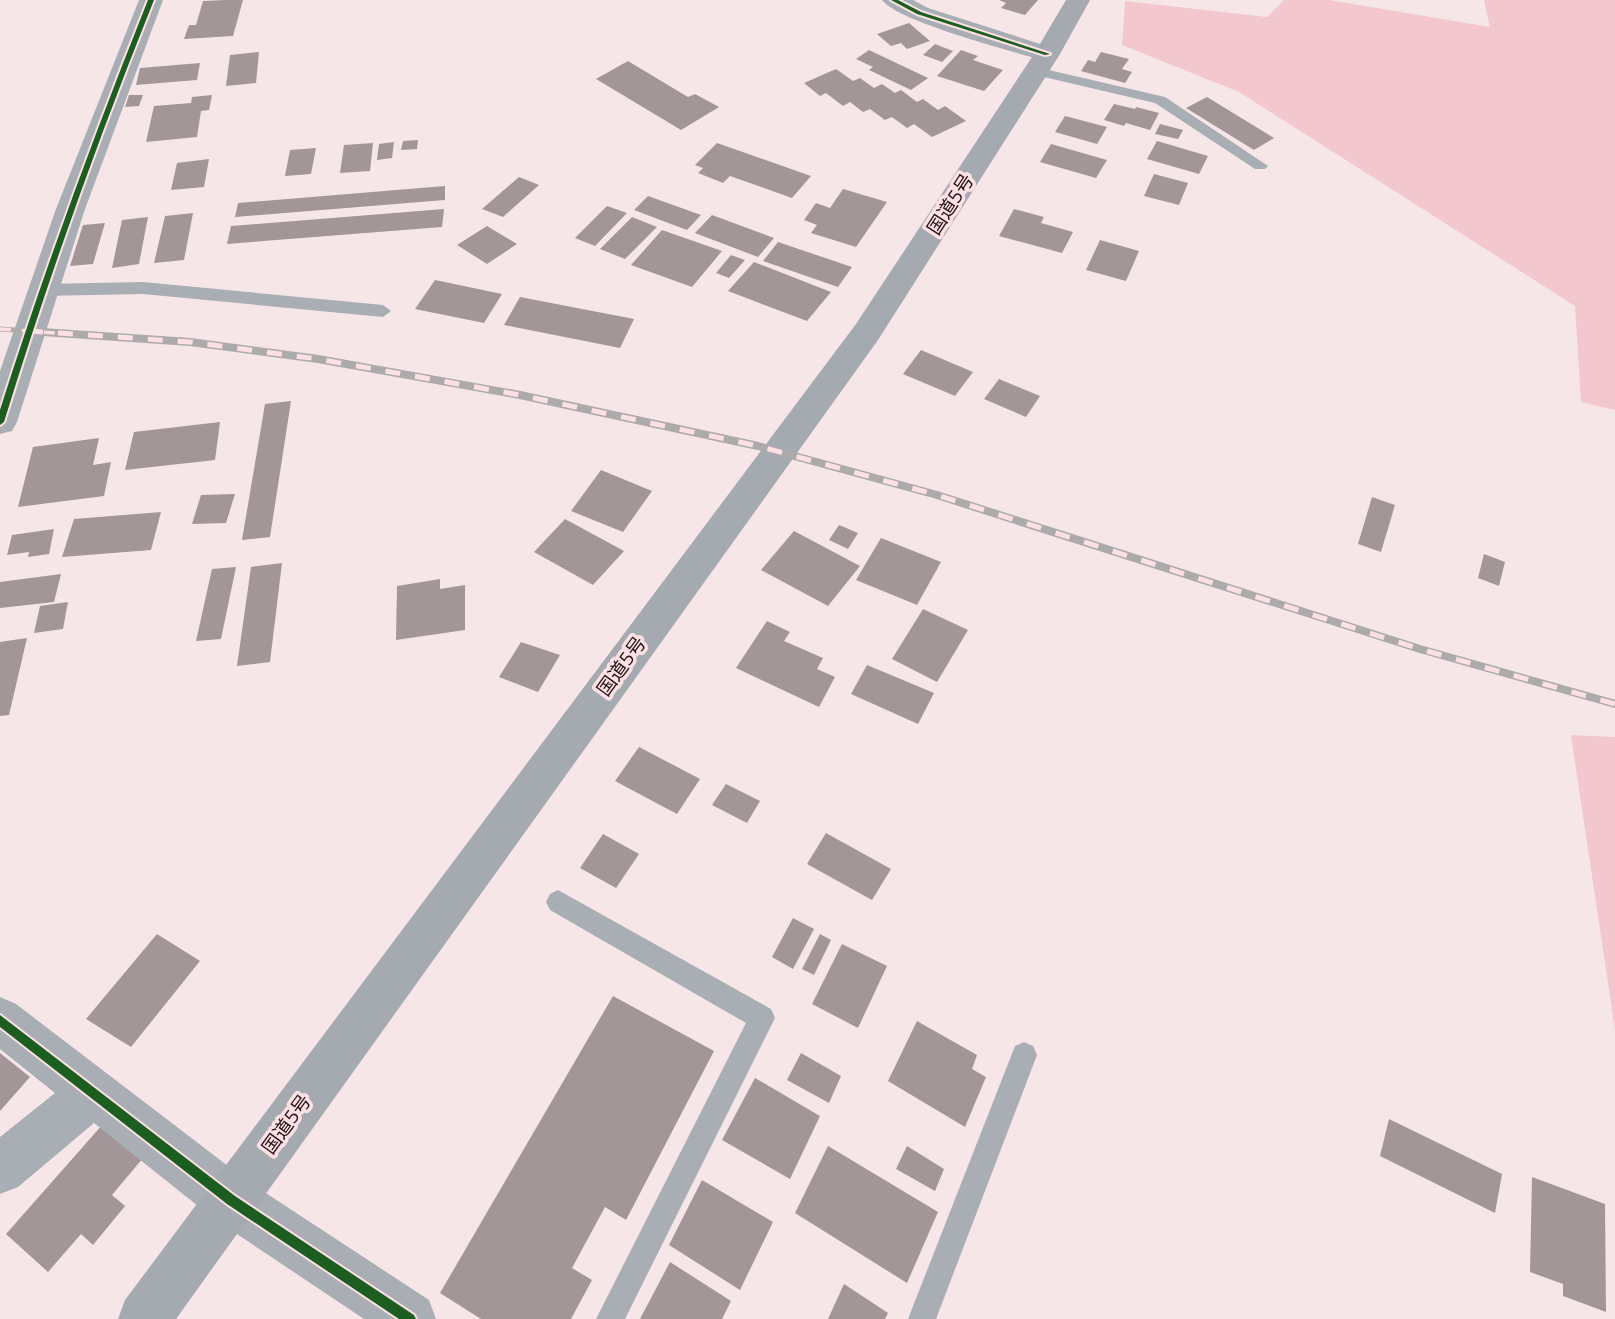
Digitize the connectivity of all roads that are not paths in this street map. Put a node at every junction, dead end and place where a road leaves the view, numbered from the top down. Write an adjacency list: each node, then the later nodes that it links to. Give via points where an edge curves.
1 (151, 0): 6 (street, via 107,106)
2 (894, 0): 4 (street)
3 (1078, 0): 4 (highway, 国道5号)
4 (1042, 62): 5 (lane, via 1160,100); 14 (highway, 国道5号, via 867,332)
5 (1260, 166)
6 (41, 290): 7 (lane, via 143,288); 8 (street)
7 (383, 311)
8 (0, 422)
9 (558, 902): 17 (lane, via 762,1018)
10 (0, 1020): 12 (street)
11 (1024, 1055): 18 (lane)
12 (93, 1093): 13 (street); 14 (street)
13 (0, 1169)
14 (230, 1200): 15 (highway, 国道5号); 16 (street)
15 (144, 1319)
16 (410, 1319)
17 (610, 1319)
18 (922, 1319)

